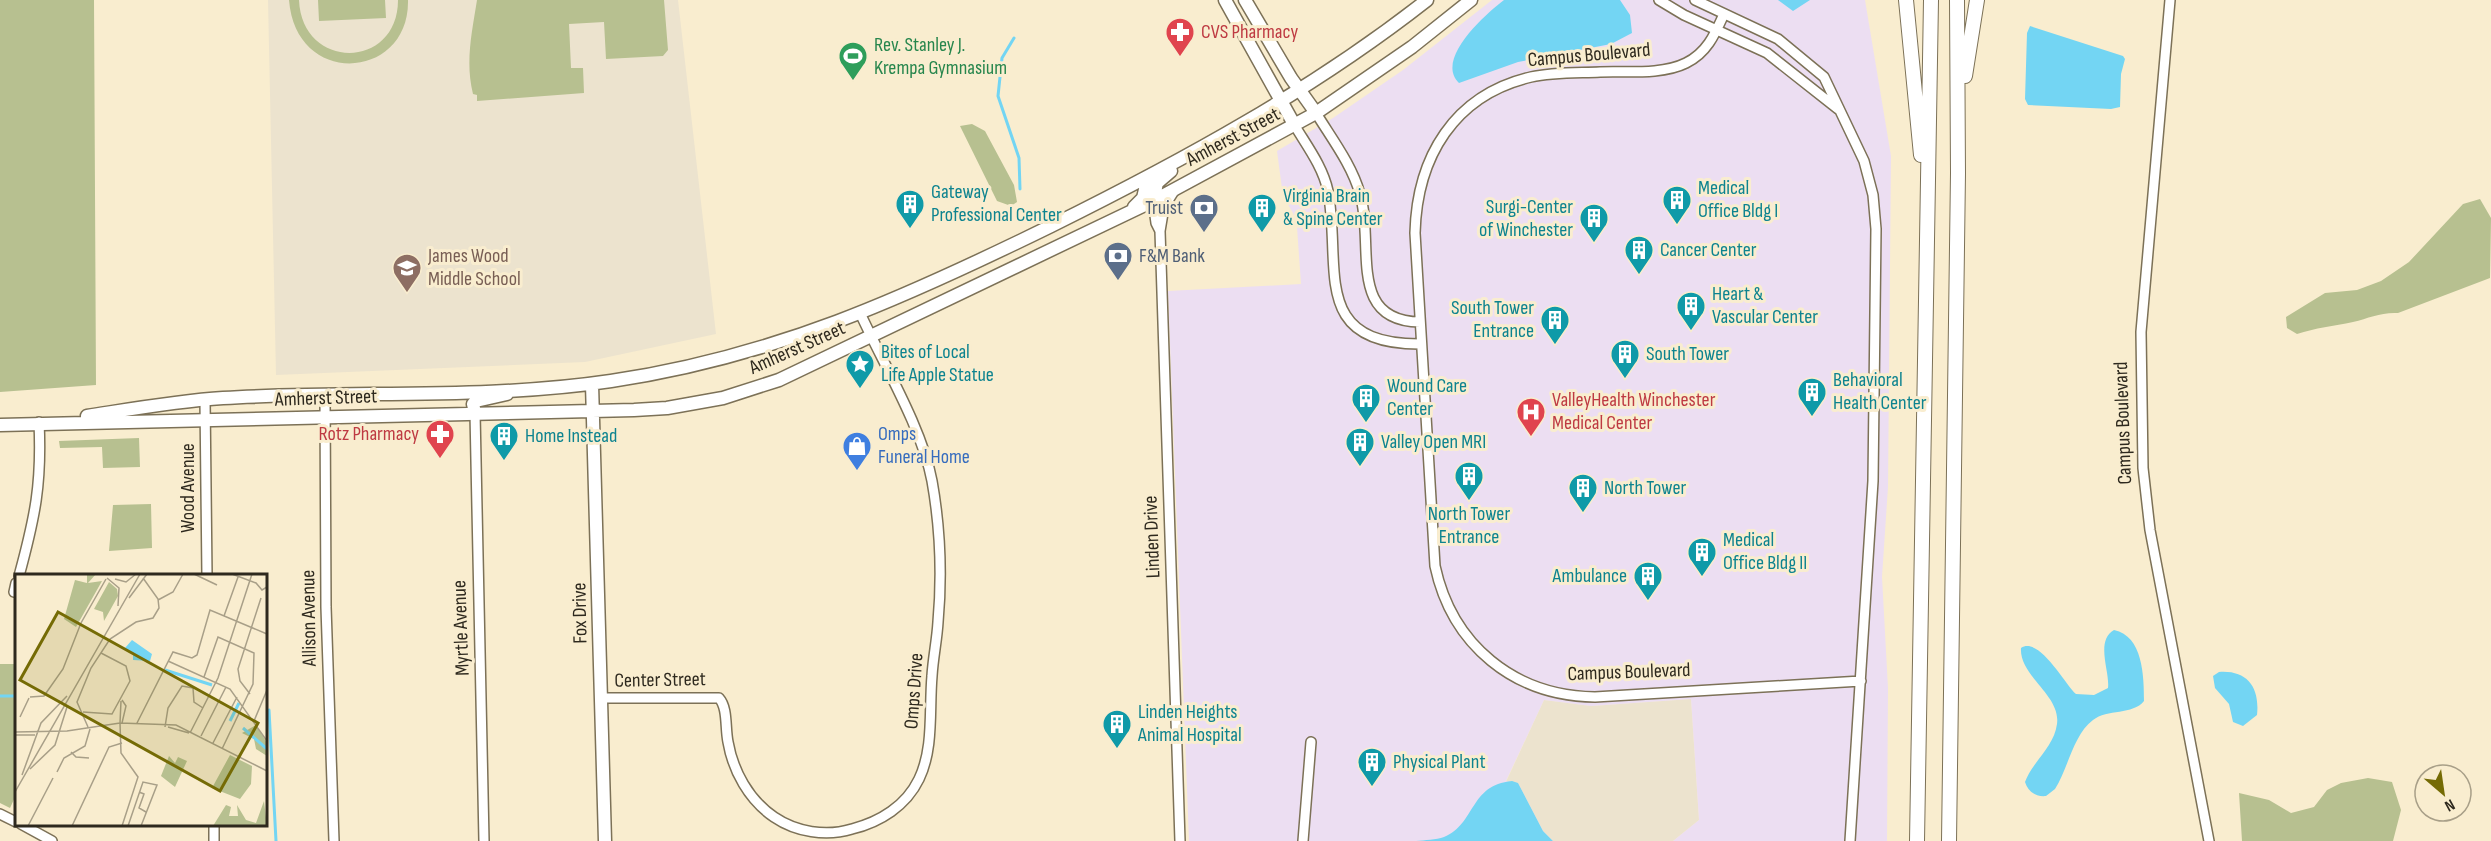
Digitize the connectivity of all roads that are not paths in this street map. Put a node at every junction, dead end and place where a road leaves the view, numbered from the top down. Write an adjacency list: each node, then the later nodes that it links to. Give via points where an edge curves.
1 (1225, 0): 15 (main road)
2 (1245, 0): 14 (main road)
3 (1426, 0): 14 (main road, Amherst Street)
4 (1471, 0): 17 (main road, Amherst Street, via 1412,47)
5 (1659, 0): 13 (street)
6 (1695, 0): 12 (street)
7 (1906, 0): 26 (highway)
8 (1931, 0): 26 (highway)
9 (1958, 0): 20 (highway)
10 (1977, 0): 20 (highway, via 1965,75)
11 (2170, 0): 61 (street, Campus Boulevard, via 2144,286 2140,408 2150,530)
12 (1724, 14): 13 (street, Campus Boulevard); 16 (street, via 1796,51 1824,77)
13 (1717, 30): 16 (street, via 1776,59); 28 (street, Campus Boulevard, via 1704,50 1682,65 1533,77 1494,91 1453,122 1428,162 1417,200)
14 (1299, 90): 15 (main road, Amherst Street); 17 (main road)
15 (1281, 101): 18 (main road); 19 (main road, Amherst Street)
16 (1838, 110): 45 (street, via 1855,138 1866,168 1875,229 1873,481)
17 (1316, 113): 18 (main road, Amherst Street); 28 (street, via 1359,191 1371,297 1389,317)
18 (1295, 126): 22 (main road, Amherst Street); 30 (street, via 1328,189 1335,286 1343,311 1358,329 1376,340)
19 (1190, 155): 21 (main road, Amherst Street); 23 (main road, via 1157,183)
20 (1958, 173): 60 (highway)
21 (1148, 177): 24 (main road, via 1143,198); 27 (main road, Amherst Street)
22 (1174, 191): 23 (main road, Amherst Street); 25 (street, Linden Drive, via 1164,207)
23 (1153, 201): 24 (main road, Amherst Street); 25 (street, Linden Drive)
24 (1126, 214): 29 (main road, Amherst Street)
25 (1160, 231): 56 (street, Linden Drive)
26 (1926, 241): 59 (highway)
27 (861, 315): 29 (street, Omps Drive); 31 (main road, Amherst Street, via 711,362)
28 (1420, 322): 30 (street, Campus Boulevard)
29 (871, 337): 36 (main road, Amherst Street, via 779,380 723,398 667,408); 47 (street, Omps Drive, via 922,444 936,509 938,622 924,769 901,804 877,820 848,831 798,830 762,808 743,784 731,755 724,705)
30 (1421, 344): 45 (street, Campus Boulevard, via 1432,538 1438,577 1445,601 1461,629 1497,667 1541,689 1582,697)
31 (592, 384): 32 (main road, Amherst Street); 36 (main road, Fox Drive)
32 (522, 389): 33 (main road, Amherst Street); 37 (main road, via 476,401)
33 (325, 395): 34 (main road, Amherst Street); 38 (street, Allison Avenue)
34 (287, 396): 35 (main road, Amherst Street); 39 (main road, via 280,412)
35 (205, 400): 40 (street, Wood Avenue); 41 (main road, Amherst Street)
36 (593, 411): 37 (main road, Amherst Street); 46 (main road, Fox Drive)
37 (475, 413): 38 (main road, Amherst Street); 54 (street, Myrtle Avenue)
38 (324, 417): 39 (main road, Amherst Street); 53 (street, Allison Avenue)
39 (253, 419): 40 (main road, Amherst Street)
40 (206, 420): 41 (main road, Amherst Street); 44 (street, Wood Avenue)
41 (44, 422): 42 (main road, Amherst Street); 43 (street, via 37,507)
42 (0, 424)
43 (20, 574)
44 (207, 574)
45 (1861, 681): 58 (street)
46 (602, 698): 47 (street, Center Street); 55 (main road, Fox Drive)
47 (718, 698)
48 (1311, 742): 57 (street)
49 (0, 814): 50 (street)
50 (15, 822)
51 (23, 826): 52 (street)
52 (51, 841)
53 (334, 841)
54 (484, 841)
55 (605, 841)
56 (1180, 841)
57 (1303, 841)
58 (1850, 841)
59 (1917, 841)
60 (1948, 841)
61 (2209, 841)

